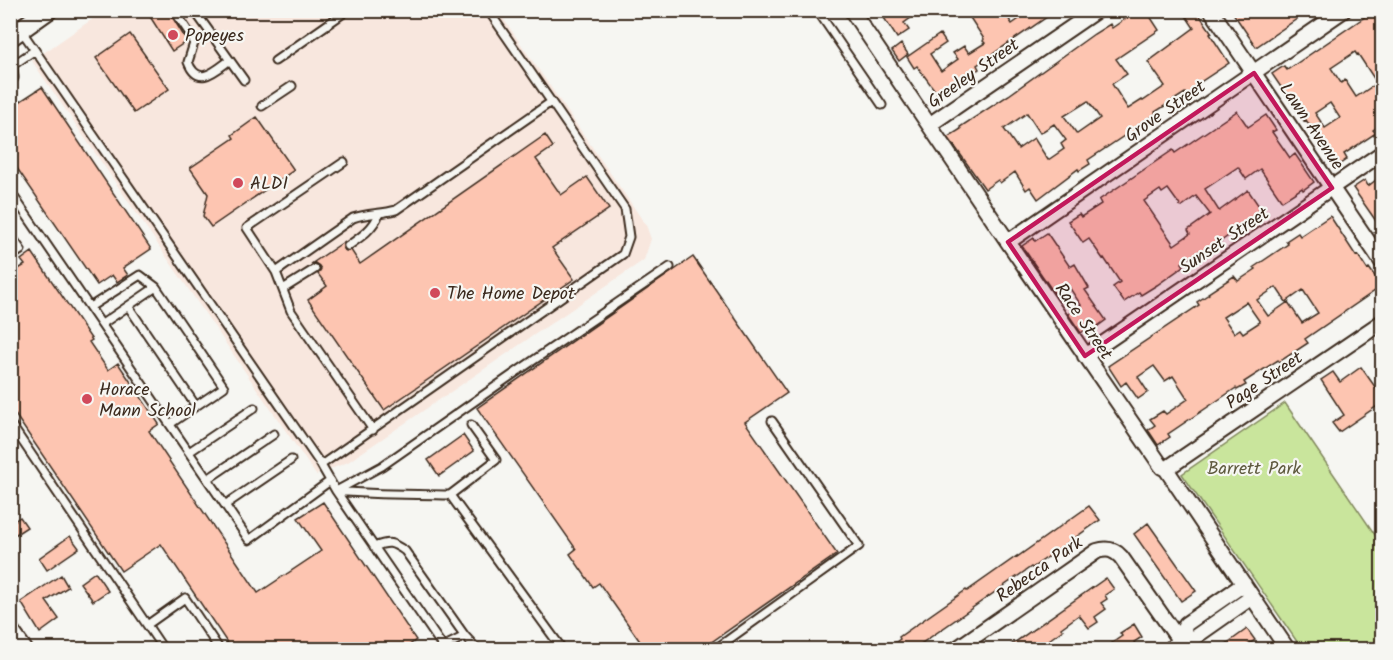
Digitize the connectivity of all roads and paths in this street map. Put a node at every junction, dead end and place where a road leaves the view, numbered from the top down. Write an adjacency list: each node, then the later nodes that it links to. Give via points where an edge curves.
1 (48, 10): 11 (street)
2 (174, 10): 13 (lane, via 194,44 188,62 190,69 198,76 206,76)
3 (194, 10): 13 (lane)
4 (348, 10): 14 (lane)
5 (488, 10): 19 (lane)
6 (817, 10): 20 (lane)
7 (1097, 10): 22 (street, Greeley Street)
8 (1211, 10): 15 (street, Lawn Avenue)
9 (1344, 10): 15 (street, Grove Street)
10 (853, 11): 22 (street, Race Street)
11 (16, 33): 12 (lane)
12 (35, 50): 17 (lane, via 13,65 14,78); 53 (lane)
13 (230, 60): 16 (lane)
14 (275, 61)
15 (1254, 73): 25 (street, Lawn Avenue); 29 (street, Grove Street)
16 (244, 81)
17 (10, 83)
18 (292, 86): 21 (lane)
19 (551, 102): 27 (lane, via 396,210); 49 (lane, via 625,210 629,237 623,254)
20 (882, 105)
21 (262, 106)
22 (929, 126): 29 (street, Race Street)
23 (1383, 153): 25 (street, Sunset Street)
24 (344, 162): 35 (lane, via 246,228)
25 (1332, 188): 32 (street, Lawn Avenue); 42 (street, Sunset Street)
26 (10, 191): 39 (lane)
27 (379, 214): 30 (lane, via 370,229); 35 (lane, via 353,218)
28 (10, 234): 31 (lane, via 21,250)
29 (1008, 242): 42 (street, Race Street)
30 (348, 246)
31 (10, 257)
32 (1383, 262)
33 (670, 267): 57 (lane, via 382,466)
34 (315, 269): 37 (lane)
35 (276, 272): 37 (lane)
36 (156, 287): 38 (lane); 39 (lane, via 140,275); 43 (lane, via 224,387)
37 (283, 289): 49 (lane, via 291,311)
38 (128, 306): 41 (lane); 43 (lane)
39 (90, 307): 41 (lane)
40 (1383, 322): 54 (street, Page Street)
41 (102, 324): 47 (lane)
42 (1085, 356): 54 (street, Race Street)
43 (196, 406): 47 (lane)
44 (255, 408): 51 (lane)
45 (772, 421): 73 (lane, via 859,546)
46 (10, 423): 63 (lane)
47 (170, 424): 51 (lane)
48 (471, 425): 58 (lane, via 496,460)
49 (373, 430): 53 (lane)
50 (274, 434): 55 (lane)
51 (189, 452): 55 (lane)
52 (291, 460): 59 (lane)
53 (321, 465): 56 (lane)
54 (1166, 469): 61 (street, Race Street)
55 (208, 479): 59 (lane)
56 (330, 481): 57 (lane); 59 (lane, via 249,540)
57 (336, 491): 58 (lane); 60 (lane)
58 (450, 495): 72 (lane)
59 (225, 505)
60 (374, 547): 65 (lane, via 395,544 405,551); 67 (lane)
61 (1244, 584): 62 (street, Race Street); 66 (street, via 1186,624)
62 (1252, 597): 66 (street, via 1195,637); 75 (street, Race Street)
63 (147, 625): 69 (lane); 70 (lane, via 185,598)
64 (10, 632): 68 (street)
65 (465, 636): 67 (lane); 71 (lane)
66 (1175, 645): 74 (street, Rebecca Park, via 1121,557 1104,549 1097,550)
67 (441, 648)
68 (23, 650)
69 (164, 650)
70 (220, 650)
71 (478, 650)
72 (563, 650)
73 (714, 650)
74 (956, 650)
75 (1288, 650)

